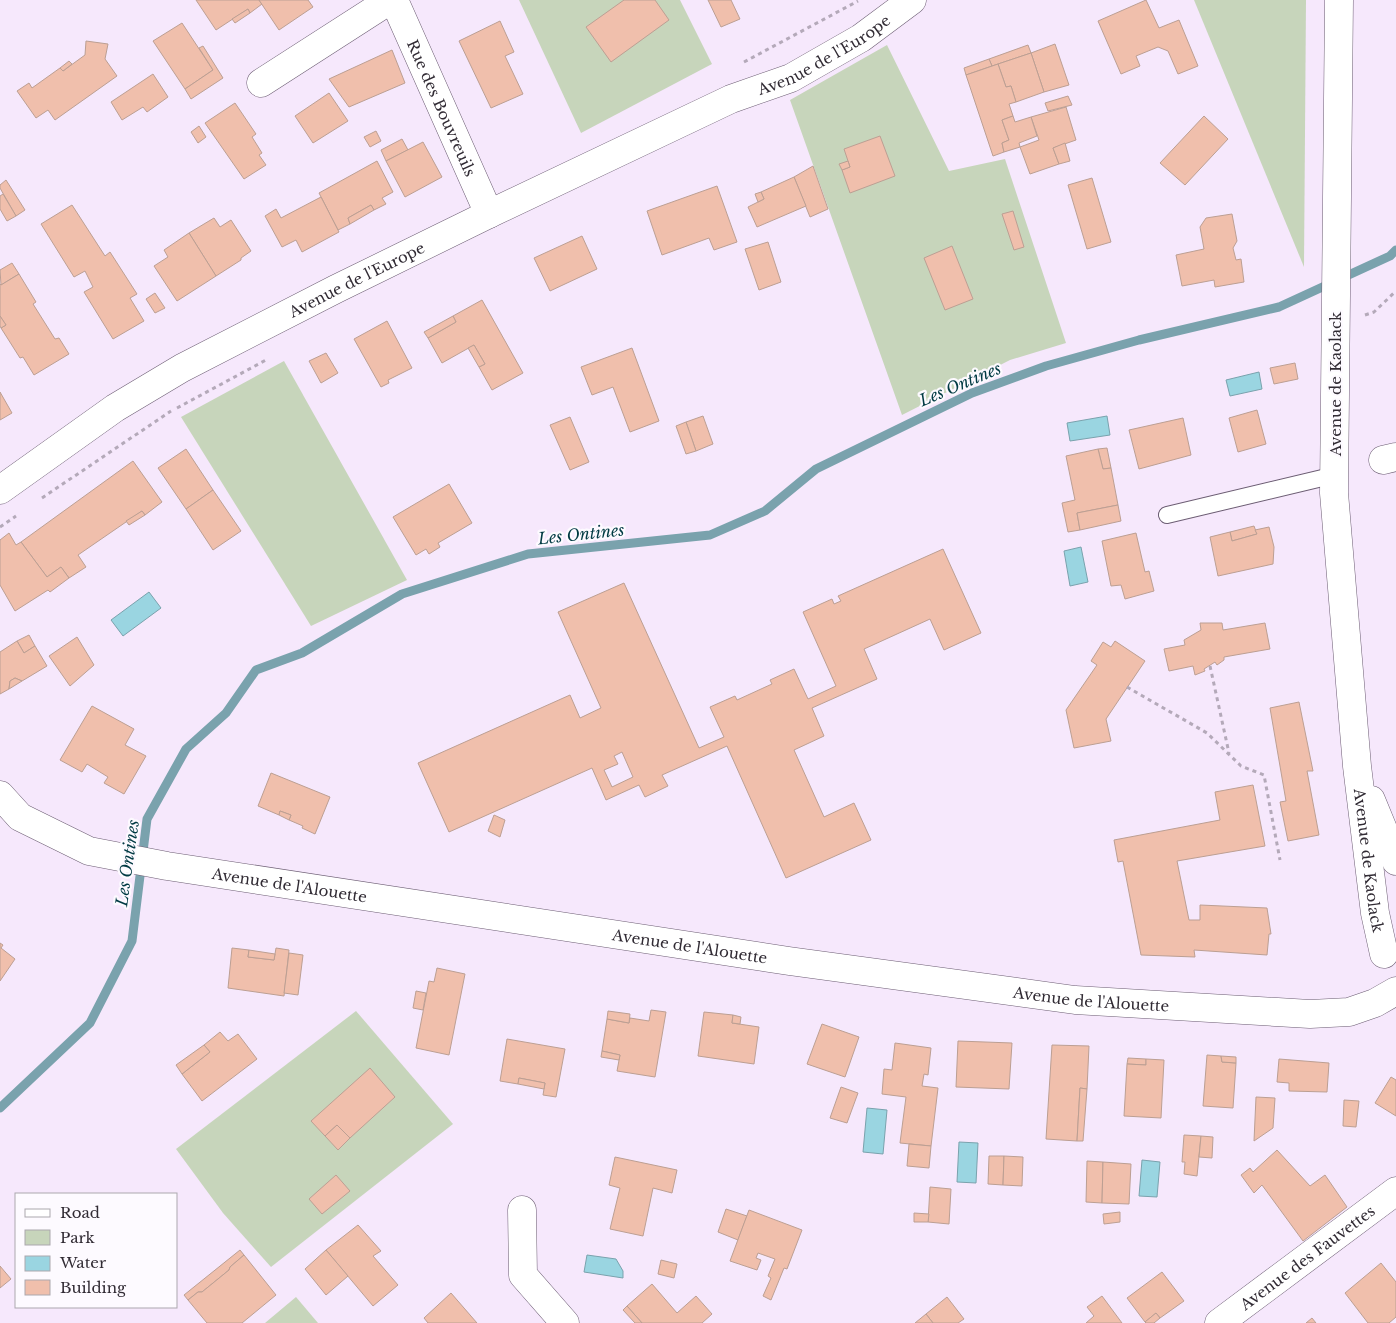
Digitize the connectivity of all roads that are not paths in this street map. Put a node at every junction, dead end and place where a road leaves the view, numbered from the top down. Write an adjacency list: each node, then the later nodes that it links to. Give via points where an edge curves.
1 (390, 0): 6 (street)
2 (394, 0): 8 (street, Rue des Bouvreuils)
3 (882, 0): 7 (street, Avenue de l'Europe, via 780,63)
4 (912, 0): 7 (street, Avenue de l'Europe, via 861,38 791,78)
5 (1339, 0): 9 (street, Avenue de Kaolack)
6 (260, 83)
7 (731, 99): 8 (street, Avenue de l'Europe)
8 (489, 214): 10 (street, Avenue de l'Europe, via 182,368 115,408)
9 (1335, 475): 11 (lane); 12 (street, Avenue de Kaolack)
10 (0, 490)
11 (1167, 515)
12 (1357, 766): 14 (street, Avenue de Kaolack); 15 (street, Avenue de Kaolack, via 1375,913)
13 (0, 795): 16 (street, Avenue de l'Alouette, via 20,817 88,851 167,866 780,960 1075,1000 1310,1014 1348,1012 1375,1003)
14 (1396, 861)
15 (1390, 945): 16 (street, Avenue de l'Alouette, via 1386,975)
16 (1396, 991)
17 (1396, 1190): 20 (street, Avenue des Fauvettes)
18 (522, 1210): 19 (street, via 523,1274)
19 (565, 1323)
20 (1219, 1323)

